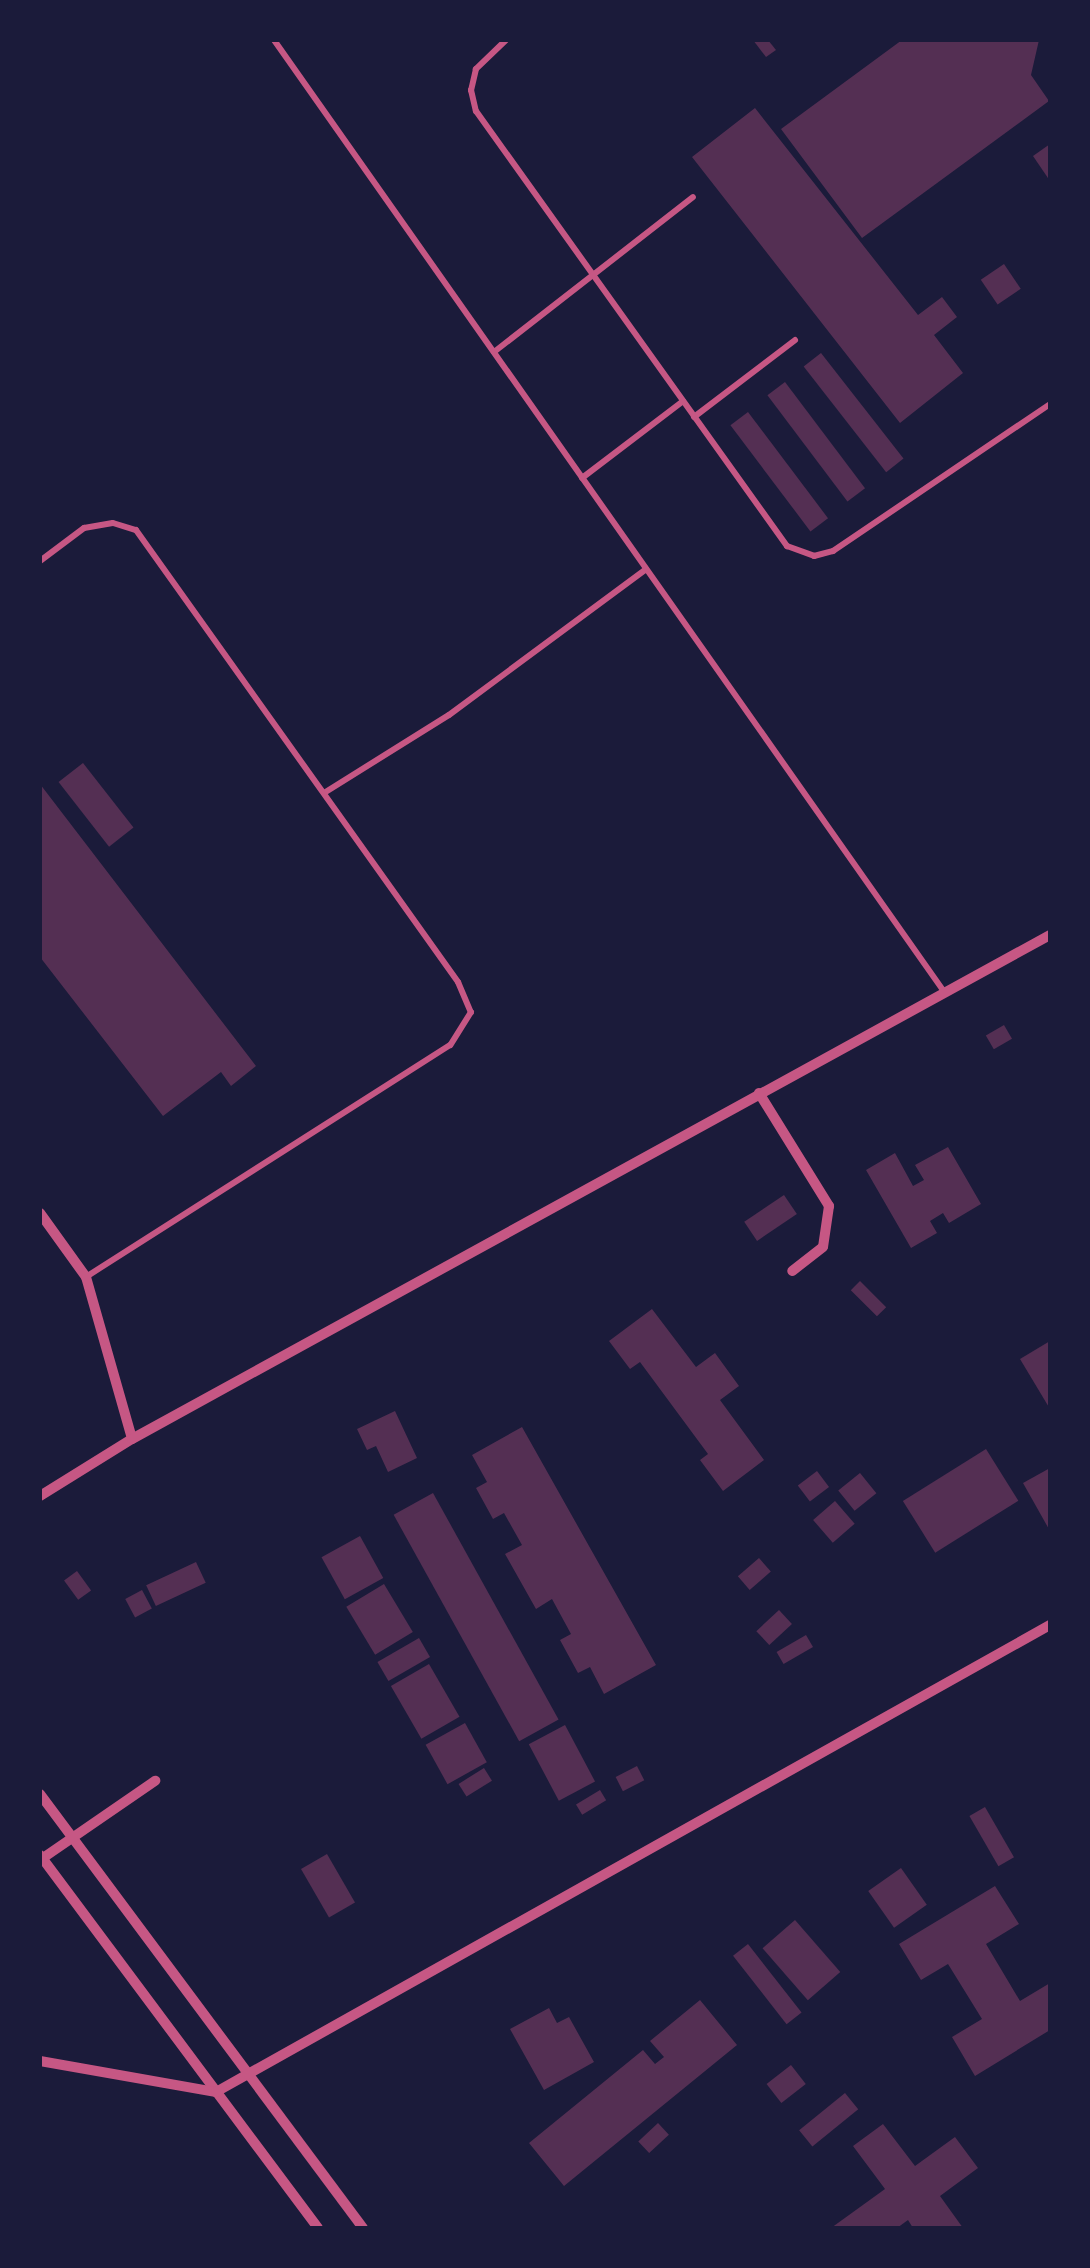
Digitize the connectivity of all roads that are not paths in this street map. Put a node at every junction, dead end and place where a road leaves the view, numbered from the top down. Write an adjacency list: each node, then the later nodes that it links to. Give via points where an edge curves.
1 (274, 40): 6 (lane)
2 (506, 40): 4 (lane, via 476,69 476,111)
3 (693, 196): 4 (lane)
4 (594, 278): 6 (lane); 7 (lane)
5 (795, 340): 9 (lane)
6 (494, 352): 10 (lane)
7 (682, 401): 9 (lane); 10 (lane)
8 (1050, 404): 9 (lane, via 833,551 814,556 780,538)
9 (694, 416)
10 (582, 478): 12 (lane)
11 (40, 562): 13 (lane, via 84,528 113,523 136,530)
12 (646, 569): 13 (lane, via 449,715); 15 (lane)
13 (324, 793): 19 (lane, via 458,982 471,1012 463,1030 450,1045)
14 (1050, 936): 15 (street)
15 (942, 990): 16 (street)
16 (759, 1093): 18 (street, via 829,1206 823,1247); 20 (street)
17 (40, 1212): 19 (street)
18 (792, 1271)
19 (86, 1276): 20 (street)
20 (132, 1439): 21 (street)
21 (40, 1496)
22 (1050, 1626): 29 (street)
23 (155, 1781): 26 (street)
24 (40, 1794): 25 (street)
25 (45, 1812): 26 (street)
26 (71, 1834): 27 (street); 29 (street)
27 (41, 1858): 30 (street)
28 (40, 2061): 30 (street)
29 (249, 2074): 30 (street); 32 (street)
30 (216, 2092): 31 (street)
31 (318, 2228)
32 (363, 2228)

